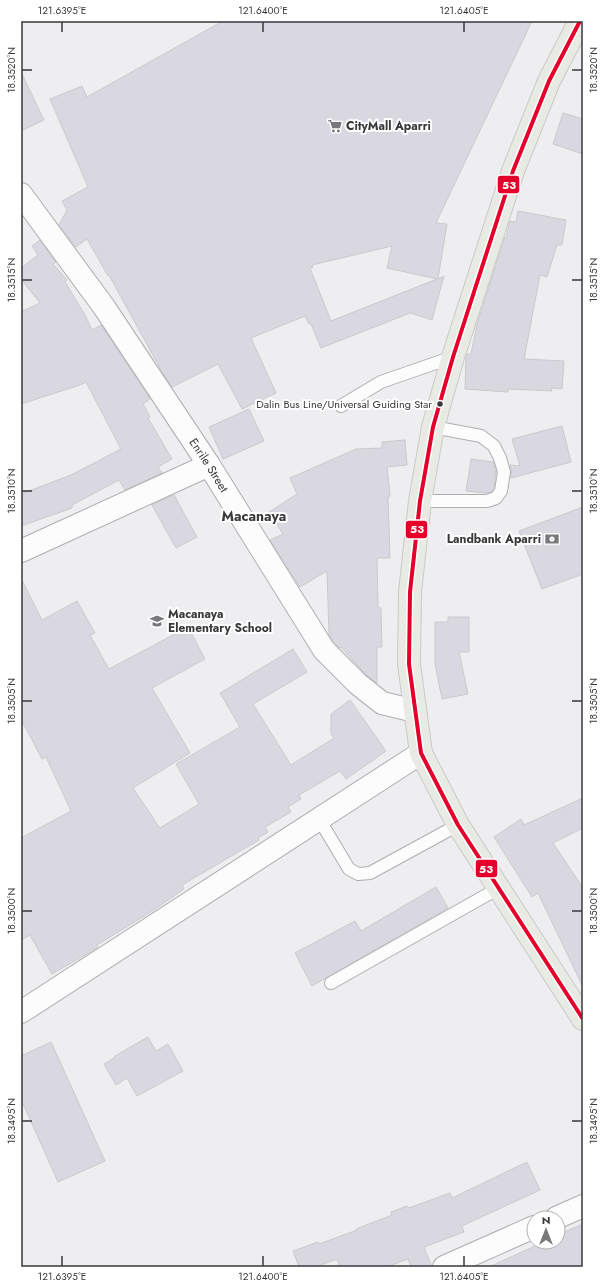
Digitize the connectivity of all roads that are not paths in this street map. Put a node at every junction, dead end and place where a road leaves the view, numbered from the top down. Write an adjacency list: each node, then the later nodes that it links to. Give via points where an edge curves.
1 (580, 21): 3 (main road, via 549,81 513,171)
2 (21, 194): 6 (street, Enrile Street, via 104,307)
3 (453, 357): 4 (lane, via 381,382); 5 (main road)
4 (341, 406)
5 (433, 427): 7 (main road); 7 (lane, via 481,436 494,446 504,472 501,492 496,498 487,501)
6 (209, 465): 8 (street); 9 (street, Enrile Street, via 324,650 358,684 382,703)
7 (420, 501): 9 (main road, via 410,592 409,664)
8 (21, 551)
9 (415, 711): 10 (main road)
10 (421, 753): 11 (street); 12 (main road)
11 (319, 819): 12 (lane, via 349,869 358,874 370,873); 15 (street)
12 (458, 825): 13 (main road)
13 (499, 888): 14 (lane); 16 (main road)
14 (331, 983)
15 (21, 1012)
16 (583, 1019)
17 (583, 1206): 18 (street)
18 (566, 1214)
19 (526, 1231): 20 (street)
20 (444, 1267)

